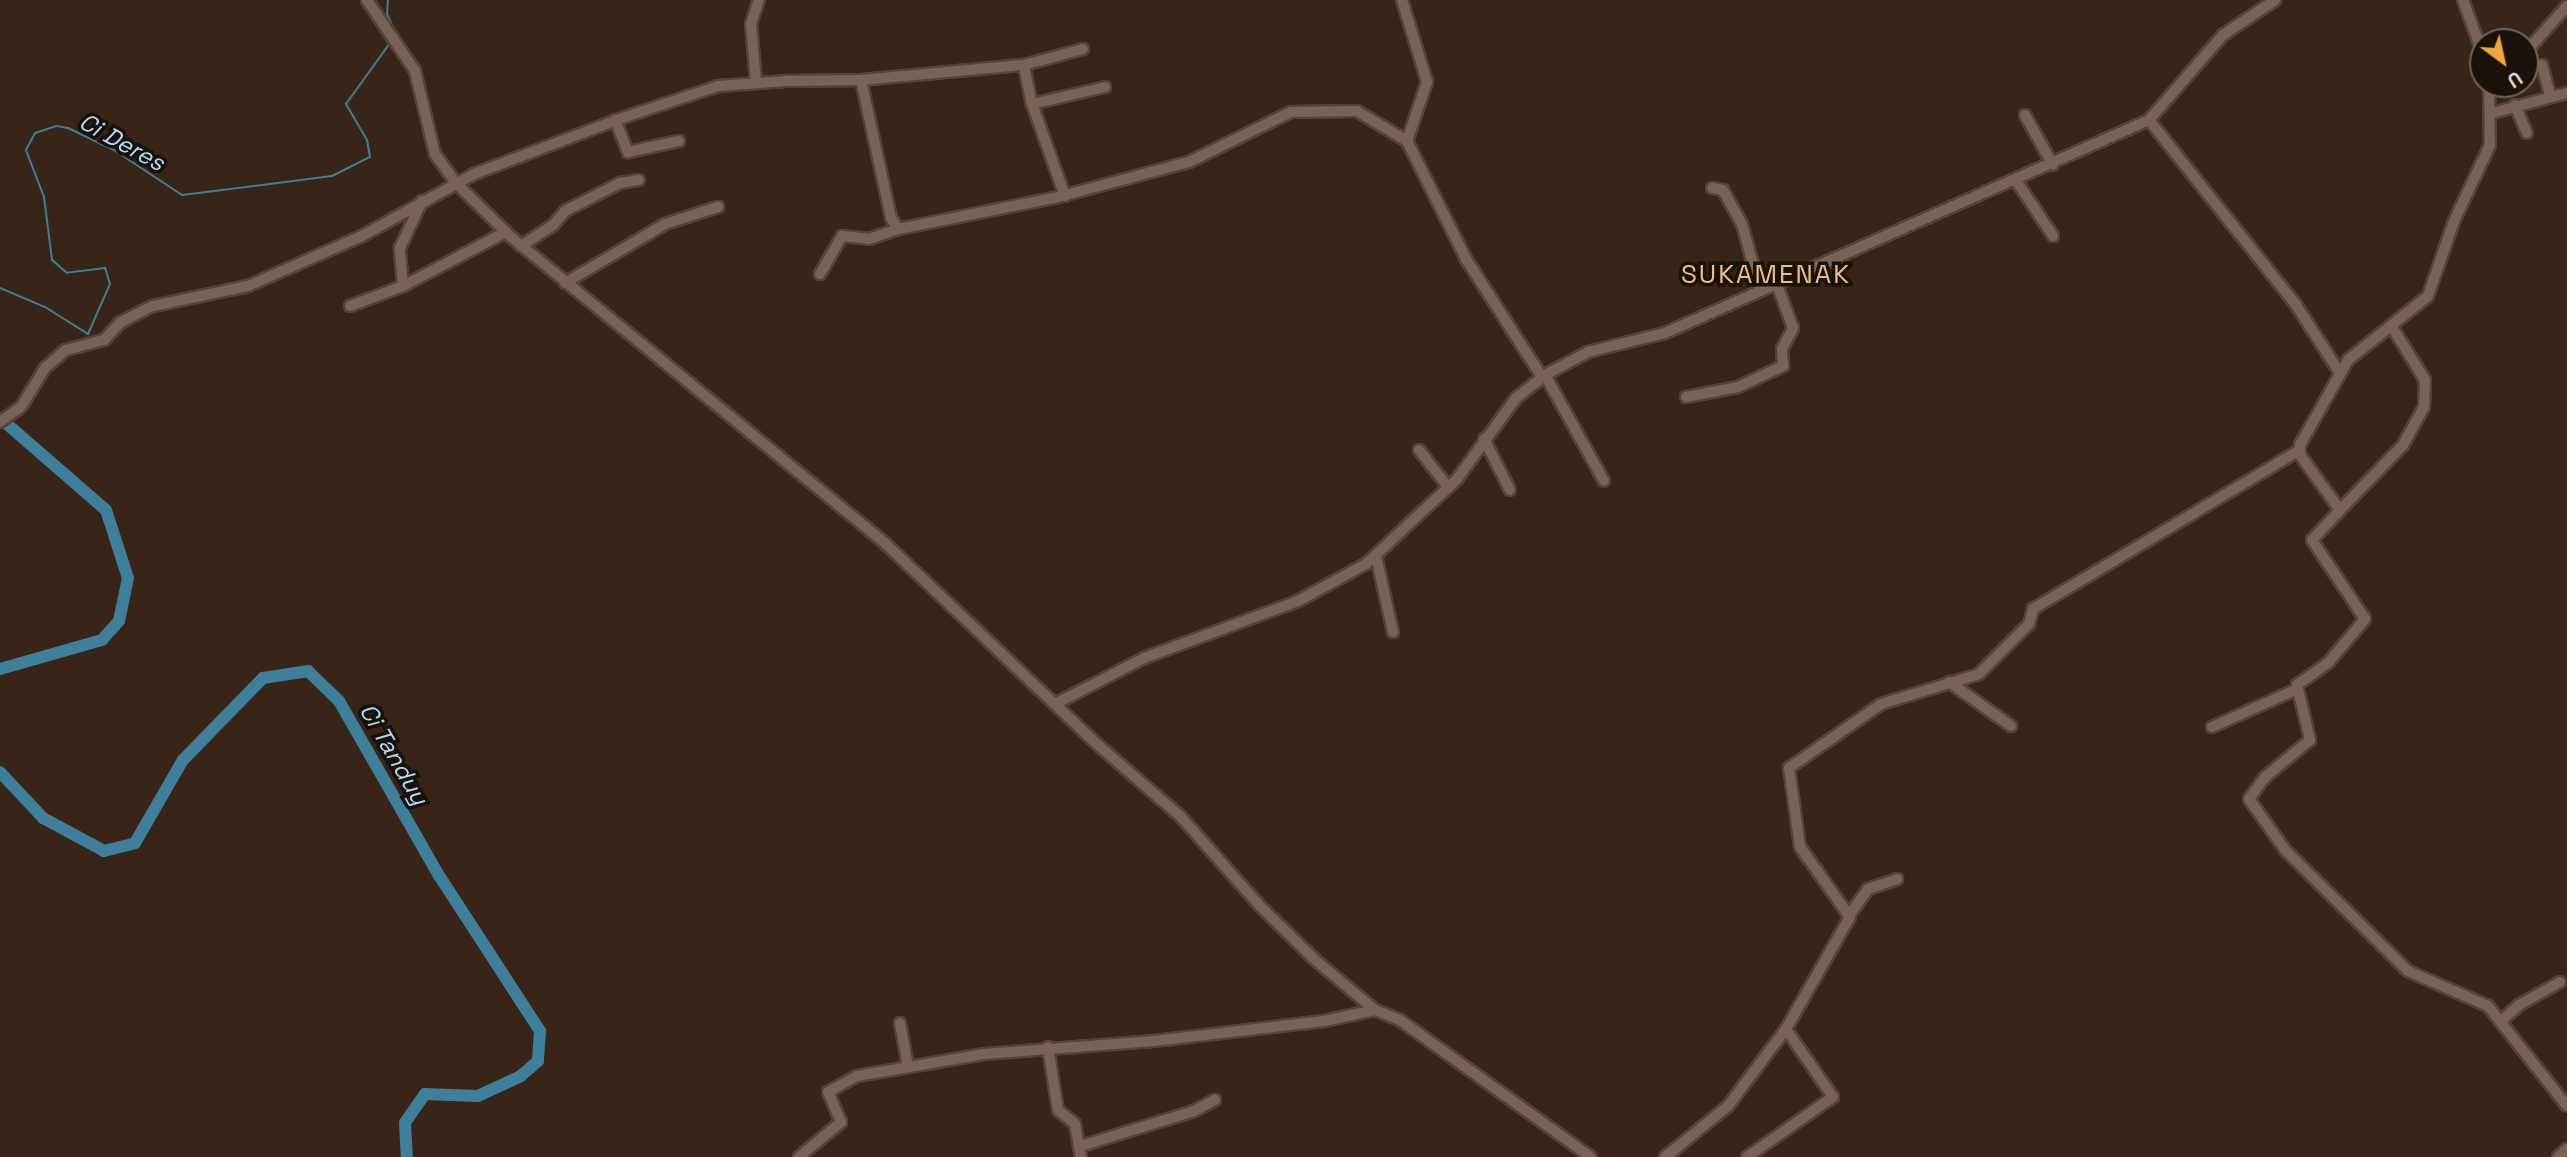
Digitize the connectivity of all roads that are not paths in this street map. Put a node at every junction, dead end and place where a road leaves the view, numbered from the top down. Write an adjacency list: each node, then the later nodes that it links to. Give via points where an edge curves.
1 (367, 0): 30 (street, via 415,71 435,154)
2 (759, 0): 13 (street, via 751,24)
3 (1402, 0): 26 (street, via 1427,79)
4 (2275, 0): 23 (street, via 2223,35)
5 (2463, 0): 7 (street)
6 (2567, 6): 8 (street)
7 (2473, 28)
8 (2539, 37)
9 (1083, 50): 10 (street)
10 (1024, 65): 12 (street); 18 (street)
11 (2542, 65): 16 (street)
12 (861, 80): 13 (street); 35 (street, via 891,218)
13 (756, 83): 22 (street, via 705,89)
14 (1105, 87): 18 (street)
15 (2567, 93): 16 (street)
16 (2550, 94): 19 (street)
17 (2490, 98): 20 (street)
18 (1032, 104): 32 (street)
19 (2515, 105): 20 (street); 24 (street)
20 (2492, 113): 45 (street, via 2489,150 2454,221 2432,288 2415,311)
21 (2025, 115): 27 (street)
22 (615, 120): 25 (street, via 628,152); 30 (street)
23 (2149, 120): 27 (street); 46 (street, via 2296,305)
24 (2527, 133)
25 (679, 141)
26 (1408, 141): 32 (street, via 1357,111 1291,112 1189,162); 47 (street, via 1466,259)
27 (2053, 166): 29 (street)
28 (639, 180): 38 (street, via 620,183 565,211)
29 (2017, 182): 37 (street); 40 (street)
30 (456, 183): 33 (street); 36 (street)
31 (1712, 188): 43 (street, via 1723,190 1742,224)
32 (1065, 196): 35 (street)
33 (422, 200): 42 (street, via 400,248); 49 (street, via 362,236 248,286 153,306 121,322 104,340 75,344 45,368 20,407)
34 (718, 207): 41 (street, via 665,224)
35 (898, 229): 39 (street, via 869,239 842,236)
36 (506, 232): 38 (street); 42 (street)
37 (2053, 236)
38 (521, 246): 41 (street)
39 (820, 274)
40 (1776, 282): 43 (street); 48 (street, via 1793,328 1782,349 1783,366 1738,387)
41 (565, 283): 61 (street, via 847,508 969,618)
42 (403, 286): 44 (street)
43 (1760, 290): 47 (street, via 1649,339 1595,348)
44 (350, 306)
45 (2392, 327): 46 (street, via 2348,360); 56 (street, via 2425,380 2424,407 2403,445)
46 (2340, 373): 52 (street)
47 (1543, 376): 50 (street, via 1508,407); 53 (street)
48 (1686, 397)
49 (0, 422)
50 (1484, 439): 54 (street); 55 (street)
51 (1419, 450): 54 (street)
52 (2298, 451): 56 (street); 59 (street, via 2033,609 2029,624 1979,674)
53 (1604, 481)
54 (1448, 487): 57 (street)
55 (1510, 490)
56 (2340, 510): 60 (street, via 2312,538 2365,618 2340,651)
57 (1376, 556): 58 (street); 61 (street, via 1298,601 1144,657)
58 (1393, 632)
59 (1949, 682): 62 (street); 65 (street, via 1866,712 1789,768 1800,847)
60 (2295, 690): 63 (street); 68 (street, via 2310,740 2264,777 2249,802 2286,851 2404,967 2484,1002)
61 (1055, 704): 67 (street, via 1181,817 1288,935)
62 (2011, 726)
63 (2212, 727)
64 (1897, 879): 65 (street, via 1868,889)
65 (1850, 914): 70 (street)
66 (2560, 982): 68 (street)
67 (1375, 1010): 71 (street, via 1231,1032); 78 (street, via 1400,1020)
68 (2501, 1021): 74 (street)
69 (900, 1023): 72 (street)
70 (1786, 1029): 79 (street, via 1728,1106); 80 (street, via 1833,1097)
71 (1048, 1047): 72 (street); 76 (street, via 1058,1110 1075,1124)
72 (908, 1066): 77 (street, via 857,1076 830,1088 827,1097 841,1122)
73 (1215, 1100): 76 (street)
74 (2567, 1106)
75 (2567, 1149): 81 (street)
76 (1081, 1152)
77 (799, 1157)
78 (1591, 1157)
79 (1665, 1157)
80 (1747, 1157)
81 (2558, 1157)

